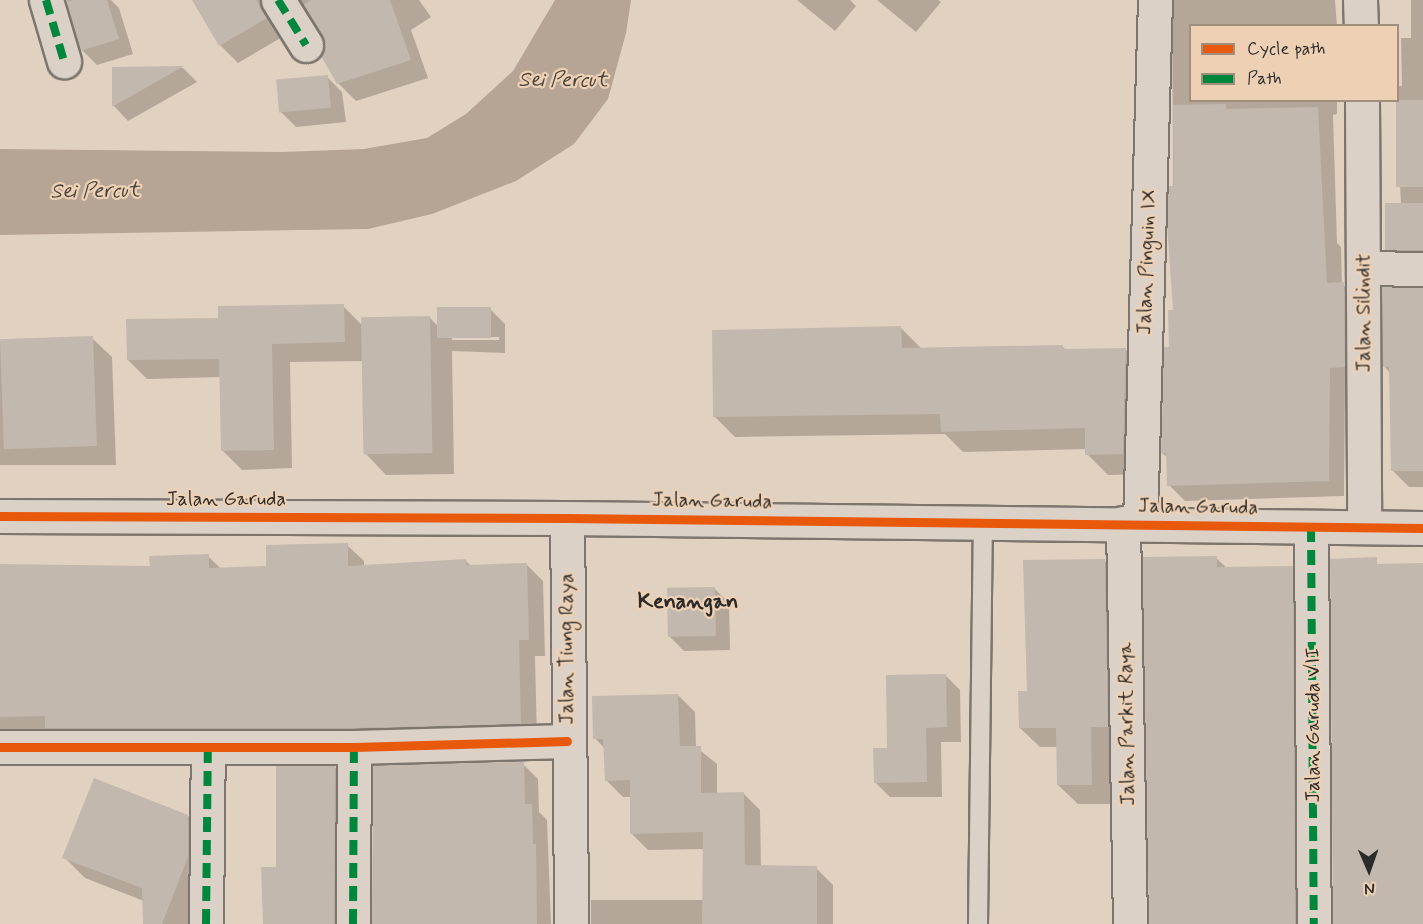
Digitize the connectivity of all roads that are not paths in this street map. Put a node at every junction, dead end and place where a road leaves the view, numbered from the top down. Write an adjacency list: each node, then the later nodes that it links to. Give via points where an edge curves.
1 (45, 0): 7 (street)
2 (278, 0): 6 (street)
3 (1155, 0): 14 (street, Jalan Pinguin IX)
4 (1360, 0): 5 (street)
5 (1361, 24)
6 (306, 45)
7 (64, 61)
8 (1362, 102): 9 (street, Jalan Silindit)
9 (1365, 268): 10 (street); 15 (street, Jalan Silindit)
10 (1423, 269)
11 (0, 516): 12 (street, Jalan Garuda)
12 (567, 518): 13 (street, Jalan Garuda); 18 (street, Jalan Tiung Raya)
13 (983, 522): 14 (street, Jalan Garuda); 25 (lane)
14 (1131, 524): 16 (street, Jalan Garuda); 26 (street, Jalan Parkit Raya)
15 (1364, 525): 16 (street, Jalan Garuda); 17 (street, Jalan Garuda)
16 (1311, 527): 27 (street, Jalan Garuda VII)
17 (1423, 528)
18 (567, 741): 21 (street); 24 (street, Jalan Tiung Raya)
19 (0, 747): 20 (street)
20 (208, 747): 21 (street); 22 (street)
21 (354, 747): 23 (street)
22 (206, 924)
23 (353, 924)
24 (571, 924)
25 (978, 924)
26 (1130, 924)
27 (1314, 924)

